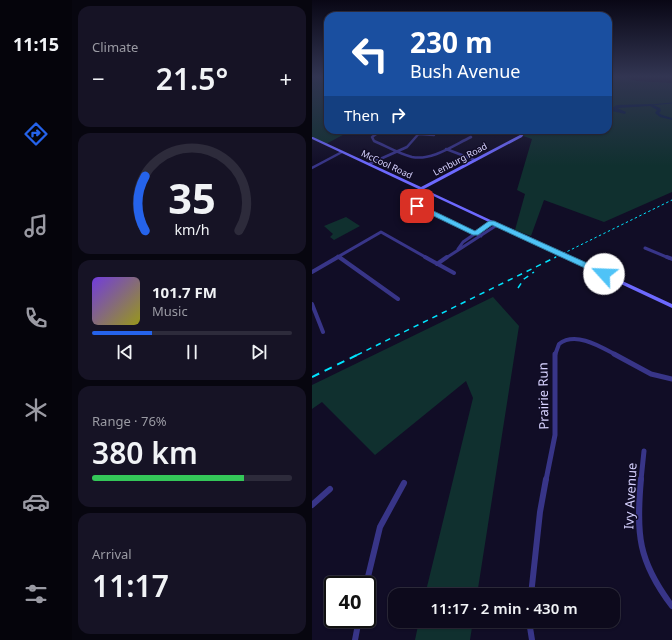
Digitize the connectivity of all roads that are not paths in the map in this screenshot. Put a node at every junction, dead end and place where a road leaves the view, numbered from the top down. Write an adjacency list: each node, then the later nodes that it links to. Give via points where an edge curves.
1 (376, 134): 8 (street, via 372,139)
2 (418, 134): 4 (street); 8 (street, via 409,145)
3 (522, 134): 10 (street, Lenburg Road)
4 (434, 135)
5 (471, 137): 7 (street)
6 (312, 138): 9 (street, McCool Road)
7 (446, 149): 8 (street, via 420,158); 10 (street)
8 (398, 151): 11 (street)
9 (342, 152): 11 (street, McCool Road); 12 (street)
10 (475, 160): 13 (street, Lenburg Road)
11 (368, 164): 13 (street, McCool Road)
12 (312, 168)
13 (420, 189): 14 (street, McCool Road)
14 (433, 195): 15 (street, McCool Road); 16 (street, via 416,204)
15 (494, 223): 16 (street); 17 (street); 27 (street, McCool Road)
16 (475, 234): 17 (street); 19 (street, via 463,242)
17 (481, 236): 19 (street)
18 (645, 248): 21 (street)
19 (458, 250): 22 (street)
20 (338, 256): 22 (street, via 381,232); 23 (street); 25 (street)
21 (672, 259)
22 (437, 264): 24 (street)
23 (312, 272)
24 (454, 273)
25 (398, 299)
26 (312, 304): 28 (street)
27 (672, 306)
28 (323, 332)
29 (672, 379): 35 (street, Prairie Run, via 650,374 596,345 575,338 561,342 556,349 555,435 540,512)
30 (644, 451): 36 (street, Ivy Avenue, via 639,542 654,584)
31 (404, 483): 34 (street, via 380,528)
32 (330, 489): 33 (street)
33 (312, 506)
34 (368, 576)
35 (532, 588)
36 (672, 606)
37 (357, 628): 39 (street)
38 (530, 628): 40 (street)
39 (355, 640)
40 (532, 640)

